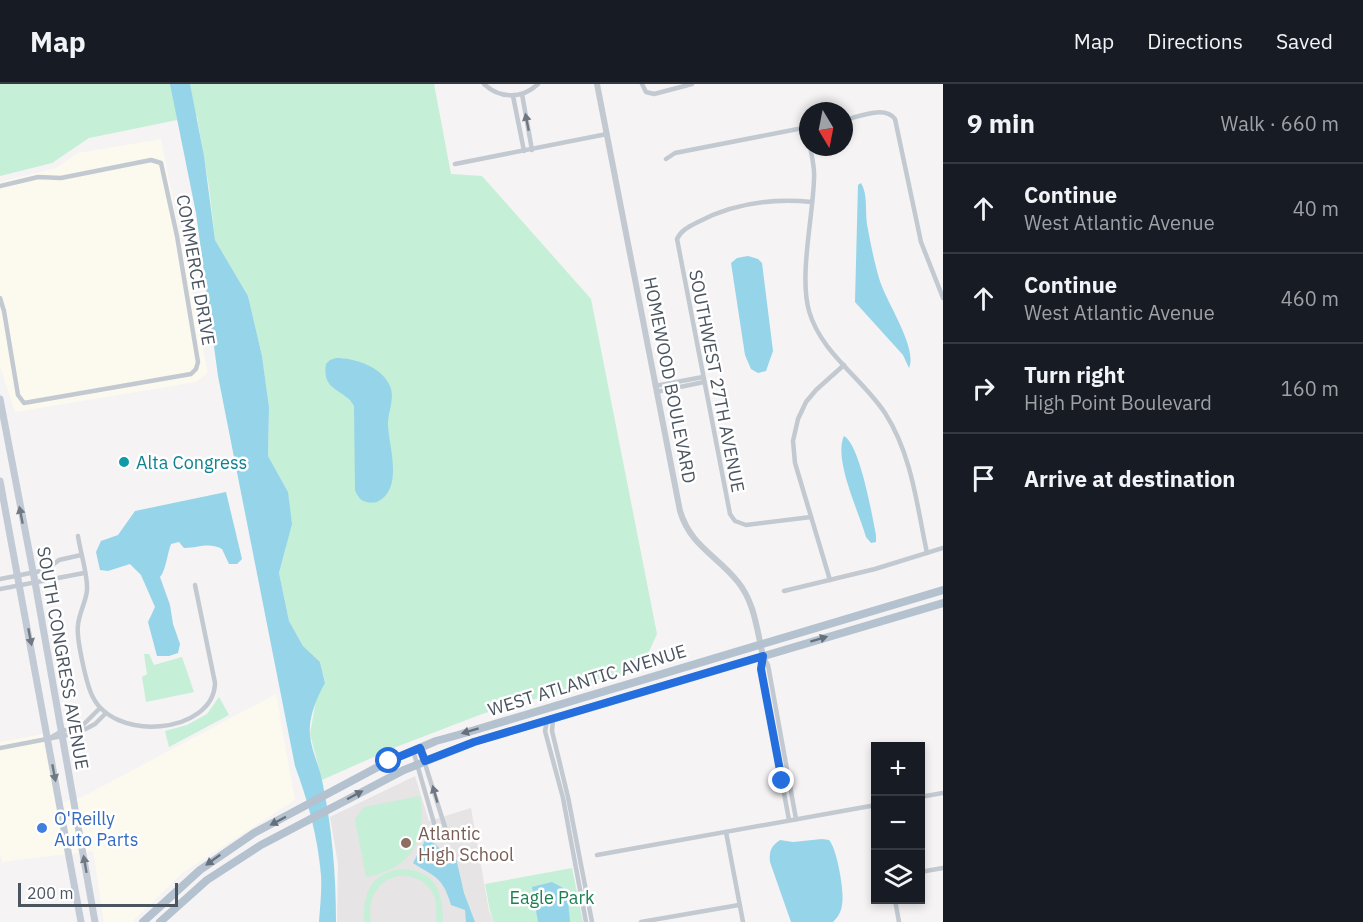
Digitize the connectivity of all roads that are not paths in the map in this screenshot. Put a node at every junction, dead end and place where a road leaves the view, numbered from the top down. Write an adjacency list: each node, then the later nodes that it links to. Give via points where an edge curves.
1 (484, 84): 6 (street, via 496,93)
2 (538, 84): 6 (street)
3 (597, 84): 9 (street, HOMEWOOD BOULEVARD)
4 (642, 84): 5 (street, via 646,92 654,94)
5 (692, 84)
6 (518, 95): 10 (street, one-way to 6); 11 (street)
7 (853, 118): 18 (street, via 886,112 895,118 921,242)
8 (799, 129): 13 (street, via 675,153)
9 (607, 134): 10 (street); 21 (street, HOMEWOOD BOULEVARD)
10 (532, 150): 11 (street)
11 (524, 152): 14 (street)
12 (812, 156): 16 (street, via 815,176)
13 (666, 159)
14 (455, 164)
15 (0, 186): 17 (street, COMMERCE DRIVE, via 151,160 161,163 191,313 196,369 191,374 24,403 18,395)
16 (812, 202): 19 (street, via 805,282 809,310 820,337); 20 (street, SOUTHWEST 27TH AVENUE, via 766,201 736,207 707,217 678,235)
17 (0, 298)
18 (943, 298)
19 (844, 365): 25 (street, via 806,402 794,434 795,463); 28 (street, via 880,406 898,438 909,466)
20 (703, 380): 21 (street); 25 (street, SOUTHWEST 27TH AVENUE, via 728,510 735,521 742,525)
21 (656, 389): 44 (street, HOMEWOOD BOULEVARD, via 683,521 693,538 740,584 751,605)
22 (0, 399): 23 (main road, SOUTH CONGRESS AVENUE)
23 (2, 426): 30 (main road, SOUTH CONGRESS AVENUE, one-way to 23)
24 (0, 481): 32 (main road, SOUTH CONGRESS AVENUE)
25 (811, 517): 34 (street)
26 (78, 536): 29 (street)
27 (943, 548): 28 (street)
28 (927, 553): 34 (street)
29 (81, 555): 30 (street); 31 (street)
30 (33, 572): 32 (street); 35 (main road, SOUTH CONGRESS AVENUE)
31 (84, 573): 35 (street); 47 (street, via 87,588 77,629 87,683)
32 (18, 575): 33 (street); 37 (main road, SOUTH CONGRESS AVENUE)
33 (0, 579)
34 (830, 580): 40 (street)
35 (35, 582): 37 (street); 50 (main road, SOUTH CONGRESS AVENUE)
36 (195, 585): 48 (street, via 215,683 211,701 184,719 155,727 138,727)
37 (20, 586): 38 (street); 51 (main road, SOUTH CONGRESS AVENUE, one-way to 51)
38 (0, 589)
39 (943, 590): 41 (main road, WEST ATLANTIC AVENUE)
40 (784, 591)
41 (927, 594): 43 (main road); 44 (main road, WEST ATLANTIC AVENUE)
42 (943, 603): 43 (main road, WEST ATLANTIC AVENUE)
43 (930, 606): 45 (main road, WEST ATLANTIC AVENUE, one-way to 43)
44 (760, 644): 45 (street, HOMEWOOD BOULEVARD); 46 (main road, WEST ATLANTIC AVENUE)
45 (763, 656): 49 (main road, WEST ATLANTIC AVENUE); 58 (street, via 768,665); 59 (street, via 761,669)
46 (567, 702): 49 (main road, via 551,713); 53 (main road, WEST ATLANTIC AVENUE, one-way to 53)
47 (100, 708): 48 (street); 50 (street, via 82,726)
48 (106, 714): 50 (street, via 85,731)
49 (550, 720): 54 (main road, WEST ATLANTIC AVENUE, via 455,748); 70 (street, via 545,731)
50 (63, 734): 51 (street); 66 (main road, SOUTH CONGRESS AVENUE)
51 (48, 739): 52 (street); 63 (main road, SOUTH CONGRESS AVENUE, one-way to 63)
52 (0, 748)
53 (417, 749): 54 (street); 64 (main road, WEST ATLANTIC AVENUE, one-way to 64)
54 (422, 762): 60 (street, one-way to 54); 61 (street); 65 (main road, WEST ATLANTIC AVENUE, one-way to 54)
55 (943, 793): 56 (street)
56 (925, 796)
57 (871, 806): 58 (street)
58 (796, 819): 59 (street)
59 (789, 820): 62 (street)
60 (445, 826)
61 (436, 830)
62 (726, 832): 67 (street); 72 (street)
63 (66, 833): 66 (main road); 73 (main road, SOUTH CONGRESS AVENUE)
64 (254, 833): 65 (street); 75 (main road, WEST ATLANTIC AVENUE, one-way to 75, via 200,870)
65 (261, 845): 76 (main road, WEST ATLANTIC AVENUE, via 207,880)
66 (82, 846): 74 (main road, SOUTH CONGRESS AVENUE, one-way to 66)
67 (597, 855)
68 (943, 868): 69 (street)
69 (925, 871)
70 (584, 894): 77 (street); 78 (street)
71 (896, 904): 81 (street)
72 (739, 905): 79 (street); 80 (street)
73 (81, 922)
74 (95, 922)
75 (143, 922)
76 (160, 922)
77 (586, 922)
78 (592, 922)
79 (641, 922)
80 (743, 922)
81 (899, 922)

